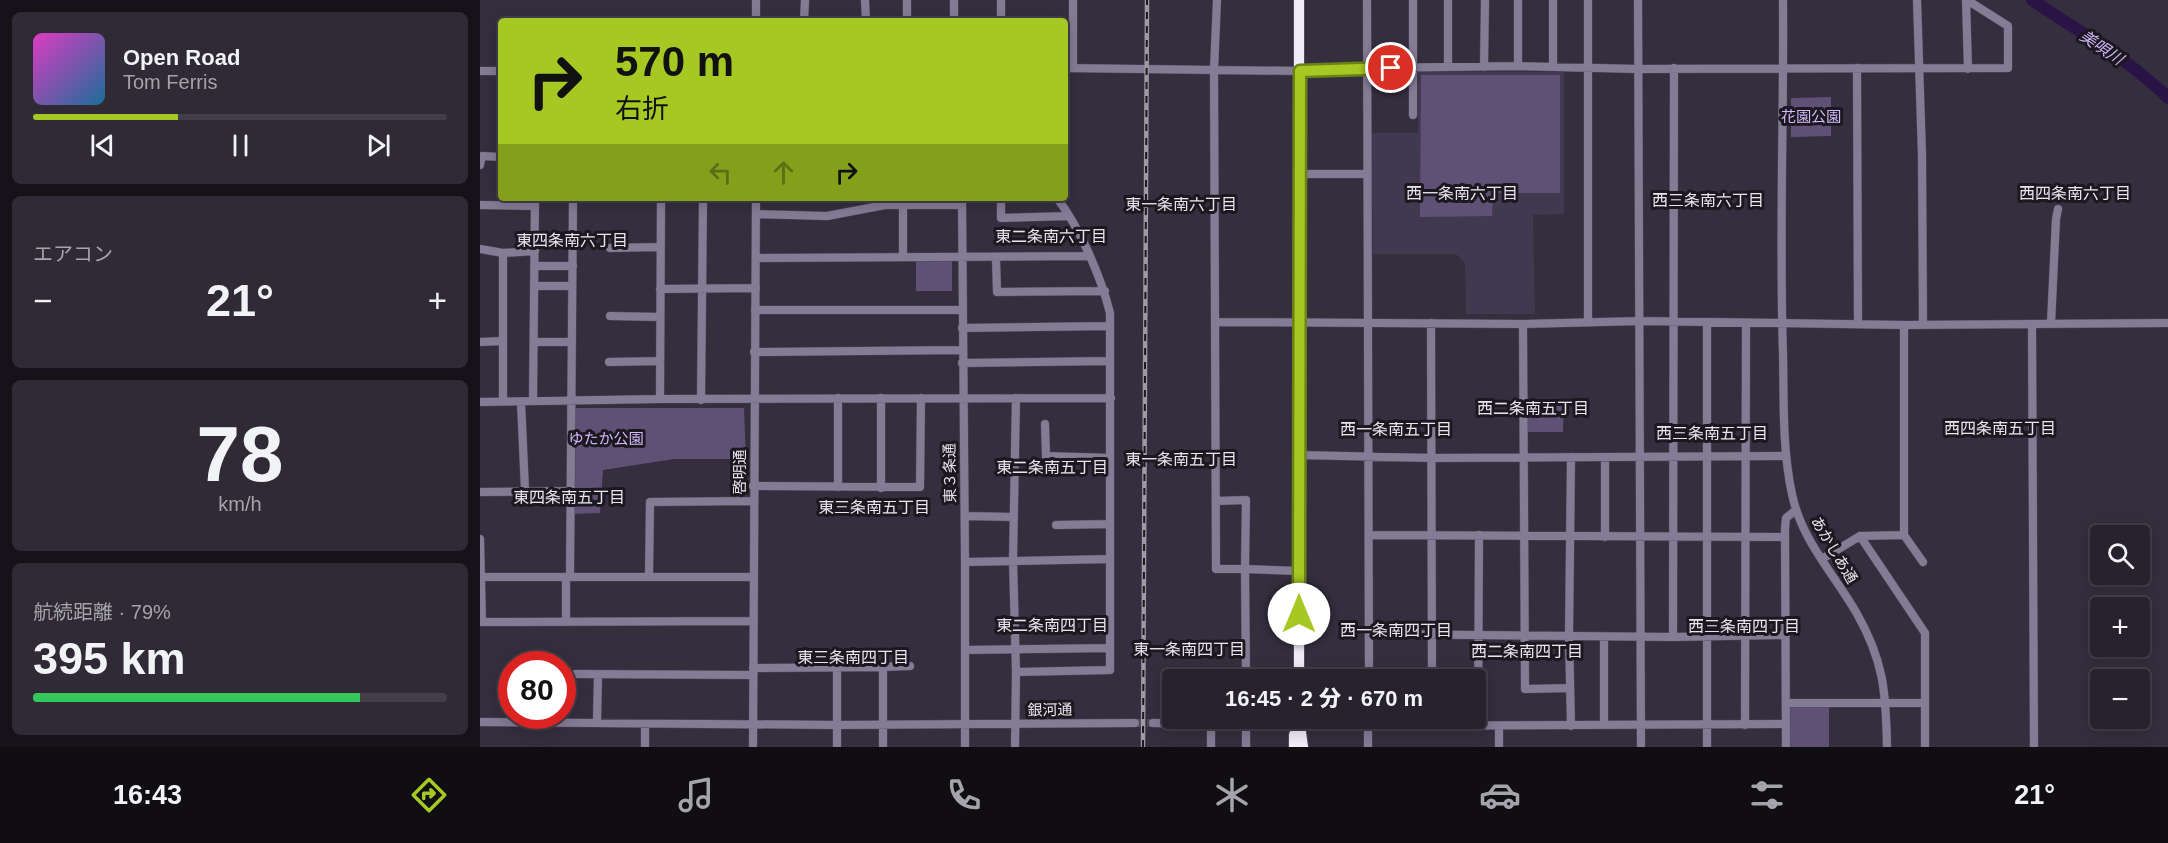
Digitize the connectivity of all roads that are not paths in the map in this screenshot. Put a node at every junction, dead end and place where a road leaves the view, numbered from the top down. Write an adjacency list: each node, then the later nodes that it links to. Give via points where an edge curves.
1 (756, 0): 21 (street)
2 (805, 0): 22 (street)
3 (866, 0): 23 (street)
4 (907, 0): 24 (street)
5 (954, 0): 25 (street)
6 (1001, 0): 26 (street)
7 (1073, 0): 32 (street)
8 (1217, 0): 41 (street)
9 (1299, 0): 44 (highway)
10 (1367, 0): 33 (street)
11 (1413, 0): 34 (street)
12 (1448, 0): 28 (street)
13 (1485, 0): 29 (street)
14 (1518, 0): 27 (street)
15 (1553, 0): 30 (street)
16 (1588, 0): 31 (street)
17 (1638, 0): 38 (street)
18 (1783, 0): 39 (street, あかしあ通)
19 (1917, 0): 37 (street)
20 (1967, 0): 40 (street); 40 (street, via 2008,26 2008,68)
21 (756, 18)
22 (804, 18)
23 (866, 18)
24 (908, 18)
25 (954, 18)
26 (1001, 18)
27 (1518, 66): 29 (street); 30 (street)
28 (1448, 67): 29 (street); 34 (street)
29 (1484, 67)
30 (1554, 67): 31 (street)
31 (1588, 67): 38 (street); 88 (street)
32 (1069, 68): 41 (street)
33 (1368, 68): 34 (street); 44 (street); 49 (street)
34 (1415, 68): 45 (street)
35 (1674, 68): 38 (street); 39 (street); 91 (street)
36 (1857, 68): 37 (street); 39 (street); 92 (street)
37 (1918, 68): 40 (street); 101 (street)
38 (1638, 69): 85 (street)
39 (1784, 69): 98 (street, あかしあ通)
40 (1968, 69)
41 (1214, 70): 44 (street); 86 (street)
42 (480, 71): 43 (street)
43 (498, 71)
44 (1300, 71): 48 (highway)
45 (1413, 115)
46 (498, 157): 47 (street, via 482,156)
47 (480, 165)
48 (1300, 174): 49 (street); 87 (highway)
49 (1367, 174): 89 (street)
50 (573, 201): 74 (street)
51 (661, 201): 63 (street)
52 (703, 201): 77 (street)
53 (756, 201): 61 (street, 啓明通)
54 (903, 201): 55 (street); 61 (street, via 827,216); 69 (street)
55 (962, 201): 70 (street, 東３条通)
56 (1001, 201): 62 (street, via 1001,218)
57 (1059, 201): 62 (street)
58 (535, 202): 59 (street); 66 (street)
59 (480, 205)
60 (2058, 209): 93 (street)
61 (756, 214): 71 (street, 啓明通)
62 (1069, 216): 68 (street)
63 (660, 247): 64 (street); 79 (street)
64 (610, 248)
65 (480, 249): 67 (street)
66 (535, 251): 67 (street); 73 (street)
67 (503, 253): 104 (street)
68 (1089, 256): 72 (street); 80 (street)
69 (903, 257): 70 (street); 71 (street)
70 (962, 257): 72 (street); 82 (street, 東３条通)
71 (756, 258): 78 (street, 啓明通)
72 (996, 258): 80 (street, via 997,292)
73 (535, 266): 74 (street); 75 (street)
74 (573, 266): 76 (street)
75 (534, 286): 76 (street); 106 (street)
76 (572, 286): 107 (street)
77 (704, 288): 78 (street); 79 (street); 122 (street)
78 (756, 288): 81 (street, 啓明通)
79 (660, 290): 84 (street)
80 (1105, 291): 102 (street)
81 (755, 310): 82 (street); 109 (street, 啓明通)
82 (962, 310): 103 (street, 東３条通)
83 (610, 316): 84 (street)
84 (660, 317): 110 (street)
85 (1640, 321): 88 (street); 91 (street); 130 (street)
86 (1216, 322): 87 (street); 148 (street)
87 (1300, 322): 89 (street); 129 (highway)
88 (1588, 322): 95 (street)
89 (1369, 323): 90 (street); 133 (street)
90 (1431, 323): 95 (street); 140 (street)
91 (1674, 323): 96 (street); 137 (street)
92 (1857, 323): 98 (street); 100 (street)
93 (2051, 323): 94 (street); 99 (street)
94 (2168, 323)
95 (1523, 324): 134 (street)
96 (1707, 324): 97 (street); 138 (street)
97 (1746, 324): 98 (street); 131 (street)
98 (1782, 324): 132 (street, あかしあ通)
99 (2032, 324): 101 (street); 253 (street)
100 (1904, 325): 101 (street); 160 (street)
101 (1923, 325)
102 (1110, 326): 103 (street); 111 (street)
103 (962, 328): 108 (street, 東３条通)
104 (503, 341): 105 (street); 126 (street)
105 (480, 342)
106 (534, 342): 107 (street); 123 (street)
107 (572, 342): 124 (street)
108 (962, 350): 109 (street); 113 (street, 東３条通)
109 (754, 352): 121 (street, 啓明通)
110 (660, 361): 112 (street); 120 (street)
111 (1109, 361): 113 (street); 119 (street)
112 (609, 362)
113 (962, 363): 114 (street, 東３条通)
114 (962, 397): 117 (street); 118 (street); 150 (street, 東３条通)
115 (838, 398): 116 (street); 121 (street); 142 (street)
116 (881, 398): 117 (street); 143 (street)
117 (921, 398): 143 (street, via 920,487)
118 (1016, 398): 119 (street); 151 (street)
119 (1111, 398): 139 (street)
120 (660, 399): 122 (street); 124 (street)
121 (754, 399): 122 (street); 141 (street, 啓明通)
122 (701, 400)
123 (533, 401): 124 (street); 127 (street)
124 (571, 401): 145 (street)
125 (480, 402): 126 (street)
126 (502, 402): 127 (street)
127 (521, 402): 144 (street)
128 (1045, 424): 139 (street, via 1046,456)
129 (1299, 455): 133 (street); 174 (highway)
130 (1639, 456): 136 (street); 137 (street); 162 (street)
131 (1744, 456): 132 (street); 138 (street); 165 (street)
132 (1786, 456): 149 (street, あかしあ通)
133 (1369, 457): 140 (street); 155 (street)
134 (1522, 457): 135 (street); 140 (street); 157 (street)
135 (1571, 457): 136 (street); 158 (street)
136 (1605, 457): 161 (street)
137 (1674, 457): 138 (street); 163 (street)
138 (1708, 457): 164 (street)
139 (1110, 458): 152 (street)
140 (1433, 458): 154 (street)
141 (753, 486): 142 (street); 147 (street, 啓明通)
142 (838, 487): 143 (street)
143 (881, 488)
144 (525, 490): 145 (street); 146 (street)
145 (572, 491): 175 (street)
146 (480, 492)
147 (753, 501): 176 (street, via 650,502); 178 (street, 啓明通)
148 (1216, 501): 173 (street, via 1216,569); 173 (street, via 1246,501)
149 (1796, 510): 166 (street, via 1786,518); 169 (street, あかしあ通, via 1804,532)
150 (964, 516): 151 (street); 171 (street, 東３条通)
151 (1014, 517): 170 (street)
152 (1110, 524): 153 (street); 168 (street)
153 (1056, 525)
154 (1432, 534): 155 (street); 156 (street); 183 (street)
155 (1369, 535): 182 (street)
156 (1479, 535): 157 (street); 184 (street)
157 (1523, 535): 158 (street); 186 (street)
158 (1569, 536): 161 (street); 189 (street)
159 (1860, 536): 160 (street); 169 (street); 211 (street, via 1925,633)
160 (1904, 536): 172 (street)
161 (1605, 537): 162 (street)
162 (1640, 537): 163 (street); 191 (street)
163 (1674, 537): 164 (street); 192 (street)
164 (1708, 537): 165 (street); 187 (street)
165 (1746, 537): 166 (street); 188 (street)
166 (1785, 537): 185 (street)
167 (480, 539): 177 (street)
168 (1110, 559): 170 (street); 193 (street)
169 (1822, 559): 210 (street, あかしあ通, via 1857,614 1881,668)
170 (1013, 560): 171 (street); 194 (street)
171 (965, 562): 195 (street, 東３条通)
172 (1923, 562)
173 (1245, 569): 174 (street); 199 (street)
174 (1299, 571): 200 (highway)
175 (570, 575): 176 (street); 177 (street); 181 (street, via 566,580)
176 (649, 576): 178 (street)
177 (480, 577): 180 (street)
178 (753, 577): 179 (street, 啓明通)
179 (753, 621): 181 (street); 204 (street, 啓明通)
180 (481, 622): 181 (street)
181 (566, 622)
182 (1369, 634): 183 (street); 201 (street)
183 (1432, 634): 184 (street); 202 (street)
184 (1479, 635): 186 (street); 203 (street)
185 (1786, 635): 188 (street); 209 (street)
186 (1524, 636): 189 (street); 208 (street, via 1525,689)
187 (1708, 636): 188 (street); 192 (street); 230 (street)
188 (1746, 636): 226 (street)
189 (1569, 637): 190 (street); 208 (street)
190 (1604, 637): 191 (street); 224 (street)
191 (1639, 637): 192 (street); 225 (street)
192 (1674, 637)
193 (1110, 648): 194 (street); 205 (street, via 1110,670)
194 (1014, 649): 195 (street); 205 (street)
195 (965, 650): 220 (street, 東３条通)
196 (910, 666): 197 (street)
197 (883, 667): 198 (street); 219 (street)
198 (837, 668): 204 (street); 223 (street)
199 (1246, 669)
200 (1299, 669)
201 (1369, 669)
202 (1432, 669)
203 (1479, 669)
204 (753, 672): 207 (street); 218 (street, 啓明通)
205 (1016, 672): 221 (street)
206 (576, 674): 207 (street)
207 (598, 675): 213 (street)
208 (1570, 688): 229 (street)
209 (1786, 703): 210 (street); 222 (street)
210 (1887, 703): 211 (street); 251 (street, あかしあ通)
211 (1925, 703): 252 (street)
212 (480, 722): 213 (street, 銀河通)
213 (597, 722): 217 (street, 銀河通)
214 (1135, 723): 221 (street, 銀河通)
215 (1153, 723): 216 (street)
216 (1162, 723)
217 (645, 724): 218 (street, 銀河通); 236 (street)
218 (753, 724): 223 (street, 銀河通); 237 (street, 啓明通)
219 (884, 724): 220 (street, 銀河通); 223 (street, 銀河通); 239 (street)
220 (965, 724): 221 (street, 銀河通); 240 (street, 東３条通)
221 (1014, 724): 241 (street)
222 (1786, 724): 226 (street); 250 (street)
223 (837, 725): 238 (street)
224 (1604, 725): 225 (street); 229 (street)
225 (1640, 725): 230 (street); 248 (street)
226 (1744, 725): 230 (street)
227 (1486, 726): 228 (street)
228 (1499, 726): 229 (street); 247 (street)
229 (1571, 726)
230 (1708, 726): 249 (street)
231 (1211, 729): 242 (street)
232 (1246, 729): 243 (street)
233 (1296, 729): 244 (highway)
234 (1301, 729): 245 (highway)
235 (1368, 729): 246 (street)
236 (645, 747)
237 (753, 747)
238 (837, 747)
239 (883, 747)
240 (965, 747)
241 (1015, 747)
242 (1211, 747)
243 (1246, 747)
244 (1294, 747)
245 (1303, 747)
246 (1368, 747)
247 (1499, 747)
248 (1641, 747)
249 (1707, 747)
250 (1786, 747)
251 (1887, 747)
252 (1924, 747)
253 (2034, 747)

